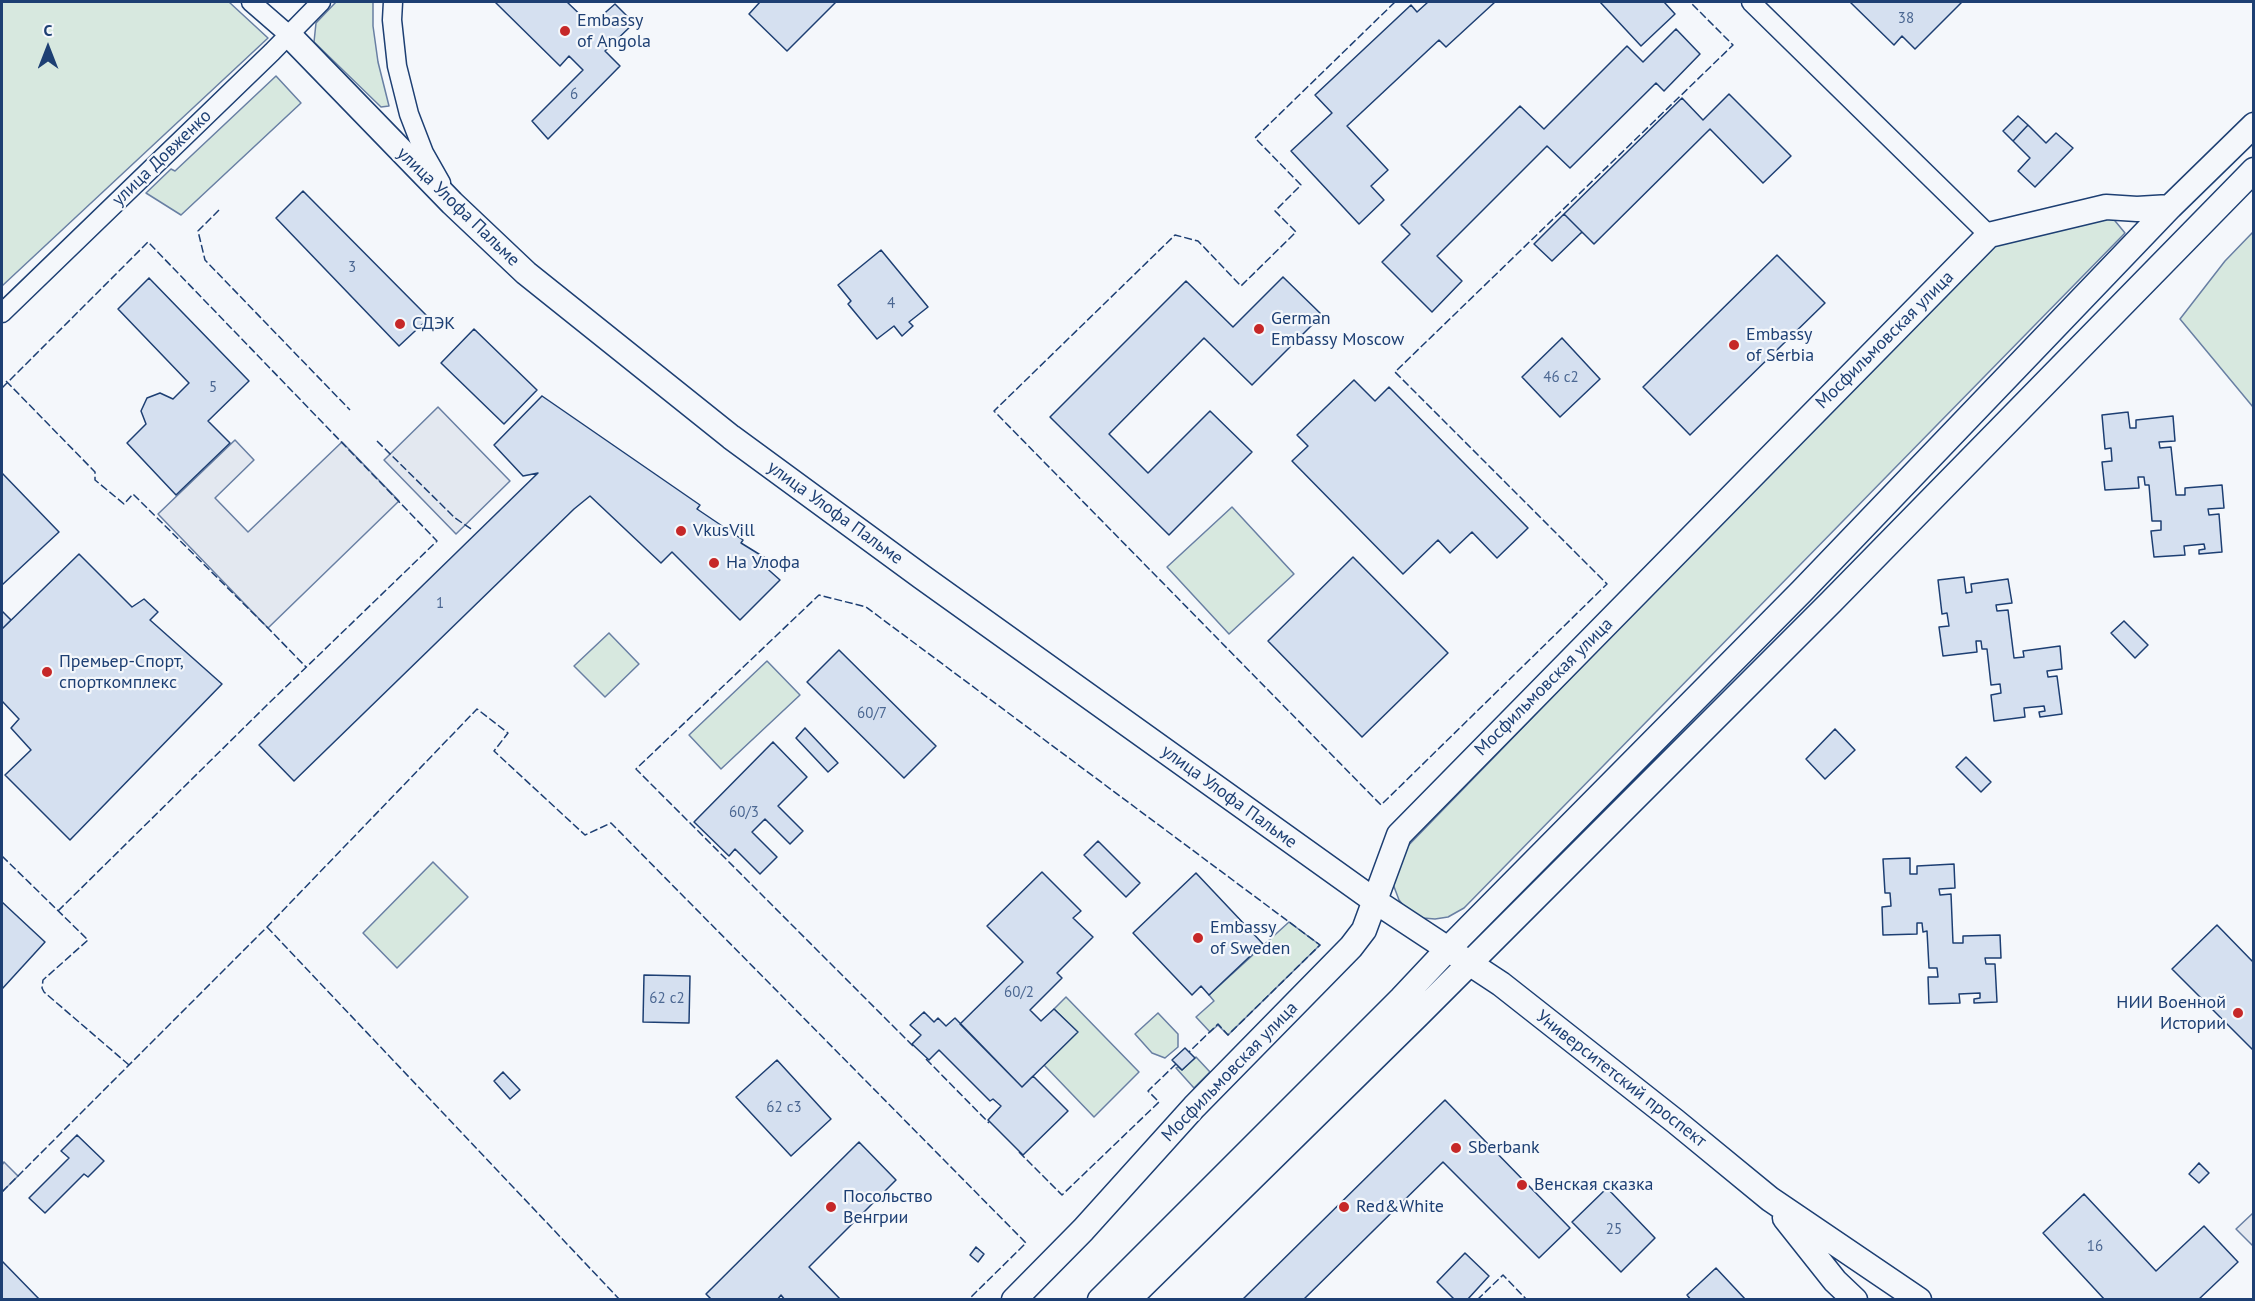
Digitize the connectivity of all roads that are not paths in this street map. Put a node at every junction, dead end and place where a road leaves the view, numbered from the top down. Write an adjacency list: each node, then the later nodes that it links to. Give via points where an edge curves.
1 (251, 2): 5 (street, улица Улофа Пальме)
2 (321, 2): 5 (street, улица Довженко)
3 (393, 2): 8 (street, via 397,66 409,114 424,153)
4 (1751, 2): 10 (street)
5 (289, 35): 8 (main road, улица Улофа Пальме); 11 (street, улица Довженко)
6 (2253, 125): 9 (main road)
7 (2253, 170): 14 (main road, via 1839,594)
8 (452, 203): 12 (main road, улица Улофа Пальме, via 526,273 731,437)
9 (2170, 207): 10 (main road, via 2106,207); 13 (main road, via 1807,586)
10 (1989, 235): 12 (main road, Мосфильмовская улица, via 1399,835)
11 (2, 313)
12 (1375, 901): 13 (main road, улица Улофа Пальме); 16 (main road, Мосфильмовская улица, via 1364,930 1351,947)
13 (1448, 949): 14 (main road, улица Улофа Пальме); 17 (main road)
14 (1469, 964): 15 (main road, Университетский проспект, via 1629,1084); 18 (main road)
15 (1770, 1199): 19 (main road, Университетский проспект, via 1835,1281); 20 (main road, Университетский проспект)
16 (1014, 1299)
17 (1100, 1299)
18 (1128, 1299)
19 (1855, 1299)
20 (1919, 1299)

